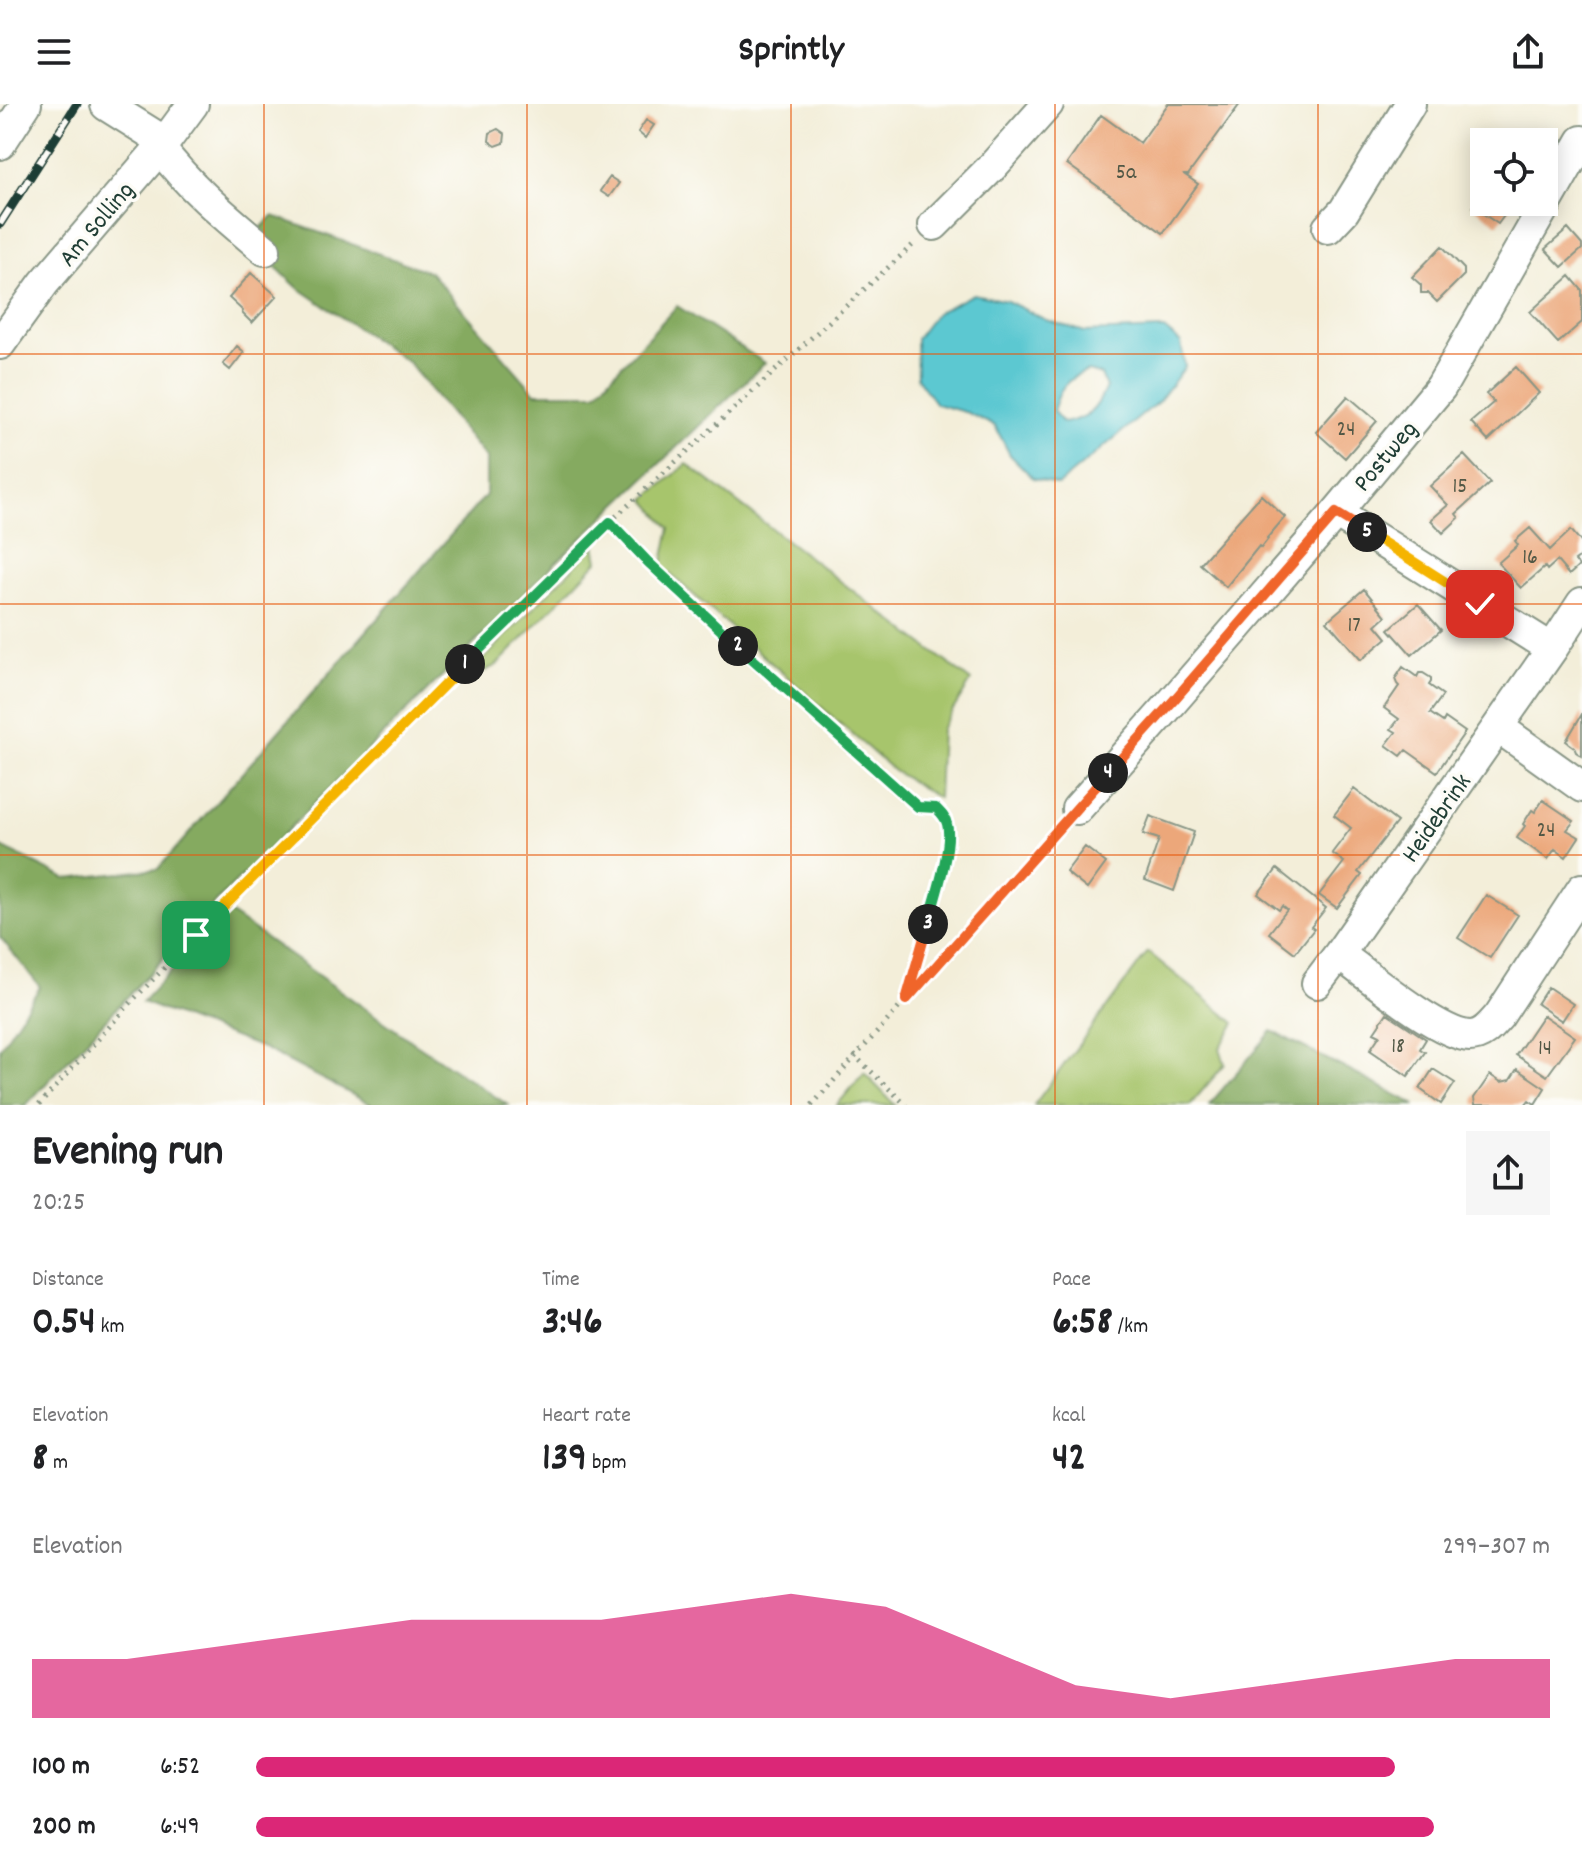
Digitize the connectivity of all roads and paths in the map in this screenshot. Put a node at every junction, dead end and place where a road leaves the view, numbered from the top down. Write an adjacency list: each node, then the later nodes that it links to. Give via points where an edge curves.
1 (26, 104): 7 (street)
2 (193, 104): 8 (street, Am Solling)
3 (1048, 104): 9 (street)
4 (1410, 104): 10 (street)
5 (106, 105): 8 (street)
6 (1582, 141): 13 (street, Postweg, via 1441,387)
7 (0, 144)
8 (162, 145): 11 (street, via 175,169); 12 (street, Am Solling, via 44,283)
9 (934, 225): 14 (path)
10 (1328, 228)
11 (265, 250)
12 (0, 344)
13 (1336, 513): 16 (street); 19 (street, Postweg)
14 (610, 522): 23 (path, via 738,647 918,807 936,808 947,821 941,879); 25 (path, via 246,884)
15 (1582, 603): 16 (street, Heidebrink)
16 (1552, 649): 17 (street, Heidebrink)
17 (1498, 727): 18 (street); 21 (street, Heidebrink)
18 (1582, 787)
19 (1077, 809): 23 (path)
20 (1582, 889): 21 (street, via 1499,1016 1486,1031 1471,1036 1433,1022)
21 (1339, 954): 22 (street, Heidebrink)
22 (1317, 983)
23 (906, 1000): 24 (path)
24 (854, 1055): 26 (path); 27 (path)
25 (39, 1105)
26 (812, 1105)
27 (906, 1105)

